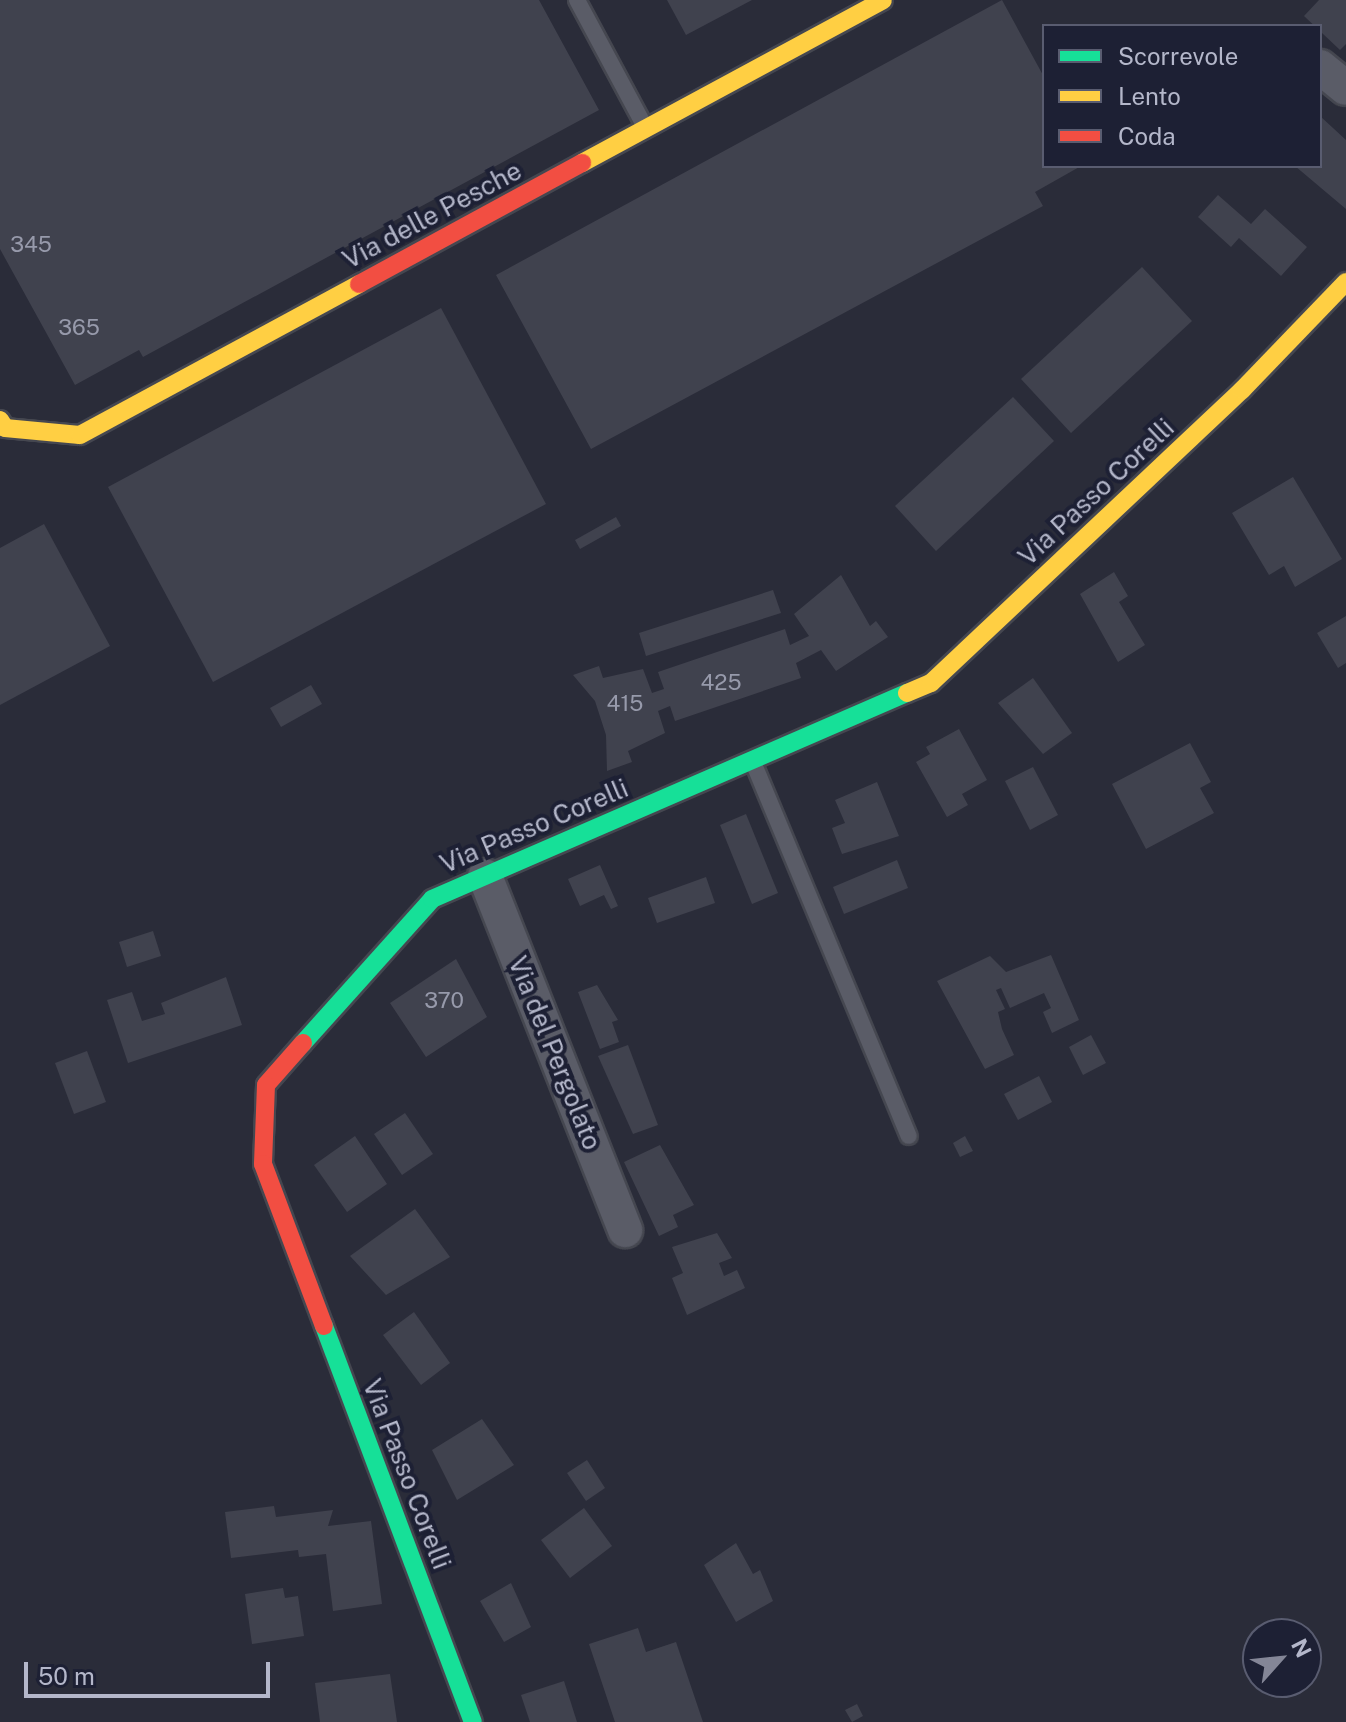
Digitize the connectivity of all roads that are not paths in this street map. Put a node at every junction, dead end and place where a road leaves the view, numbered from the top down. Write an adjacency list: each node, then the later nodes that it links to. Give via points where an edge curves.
1 (577, 0): 5 (lane)
2 (883, 0): 5 (street, Via delle Pesche)
3 (1322, 69): 4 (street)
4 (1346, 88)
5 (646, 129): 7 (street, Via delle Pesche, via 80,435 5,428)
6 (1346, 282): 8 (street, Via Passo Corelli, via 1242,390 931,683)
7 (0, 420)
8 (752, 761): 9 (street, Via Passo Corelli); 10 (lane)
9 (485, 876): 11 (street, Via del Pergolato); 12 (street, Via Passo Corelli, via 432,899 266,1085 263,1164)
10 (909, 1136)
11 (625, 1230)
12 (473, 1722)

